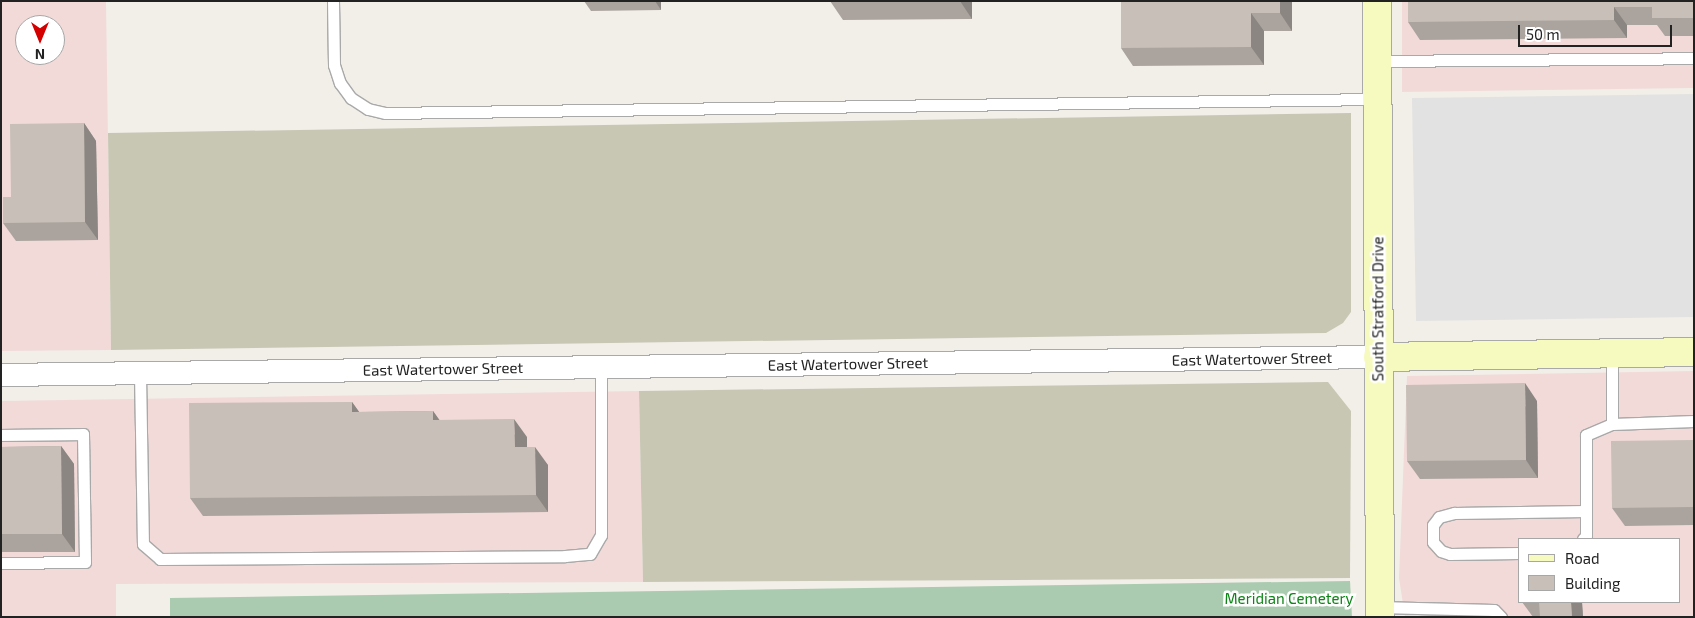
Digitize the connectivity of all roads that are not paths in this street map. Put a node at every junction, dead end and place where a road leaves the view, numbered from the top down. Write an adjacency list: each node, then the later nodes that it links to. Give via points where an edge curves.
1 (333, 1): 5 (lane, via 334,65 340,83 351,98 368,109 386,114)
2 (1377, 1): 4 (street, South Stratford Drive)
3 (1694, 58): 4 (lane)
4 (1377, 61): 5 (street, South Stratford Drive)
5 (1377, 99): 8 (street, South Stratford Drive)
6 (1694, 352): 7 (street, East Watertower Street)
7 (1612, 353): 8 (street, East Watertower Street); 13 (lane)
8 (1378, 357): 9 (street, East Watertower Street); 19 (street, South Stratford Drive)
9 (601, 367): 10 (street, East Watertower Street); 10 (lane, via 601,535 590,554 565,556 160,559 143,544)
10 (140, 374): 11 (street, East Watertower Street)
11 (1, 376)
12 (1694, 421): 13 (lane)
13 (1612, 424): 15 (lane, via 1586,435)
14 (1, 435): 18 (lane, via 83,434 85,562)
15 (1586, 511): 16 (lane); 17 (lane, via 1454,514 1439,517 1433,525 1433,542 1441,551 1450,554)
16 (1585, 538)
17 (1518, 553)
18 (1, 563)
19 (1380, 612): 20 (lane, via 1494,610)
20 (1501, 617)

